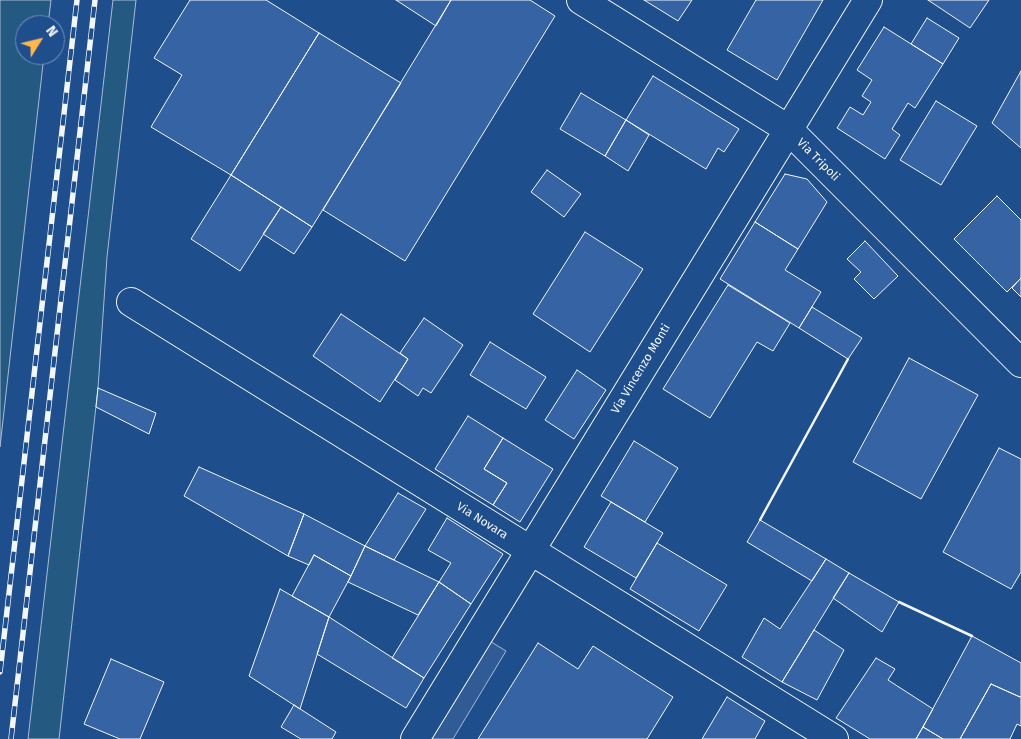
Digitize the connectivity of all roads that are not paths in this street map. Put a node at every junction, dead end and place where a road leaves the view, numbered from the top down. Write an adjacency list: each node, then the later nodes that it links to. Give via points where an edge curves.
1 (581, 0): 3 (street, Via Tripoli)
2 (868, 0): 3 (street, Via Vincenzo Monti)
3 (788, 129): 5 (street, Via Tripoli); 6 (street, Via Vincenzo Monti)
4 (131, 302): 6 (street, Via Novara)
5 (1021, 363)
6 (530, 551): 7 (street, Via Vincenzo Monti); 8 (street, Via Novara)
7 (415, 739)
8 (834, 739)

